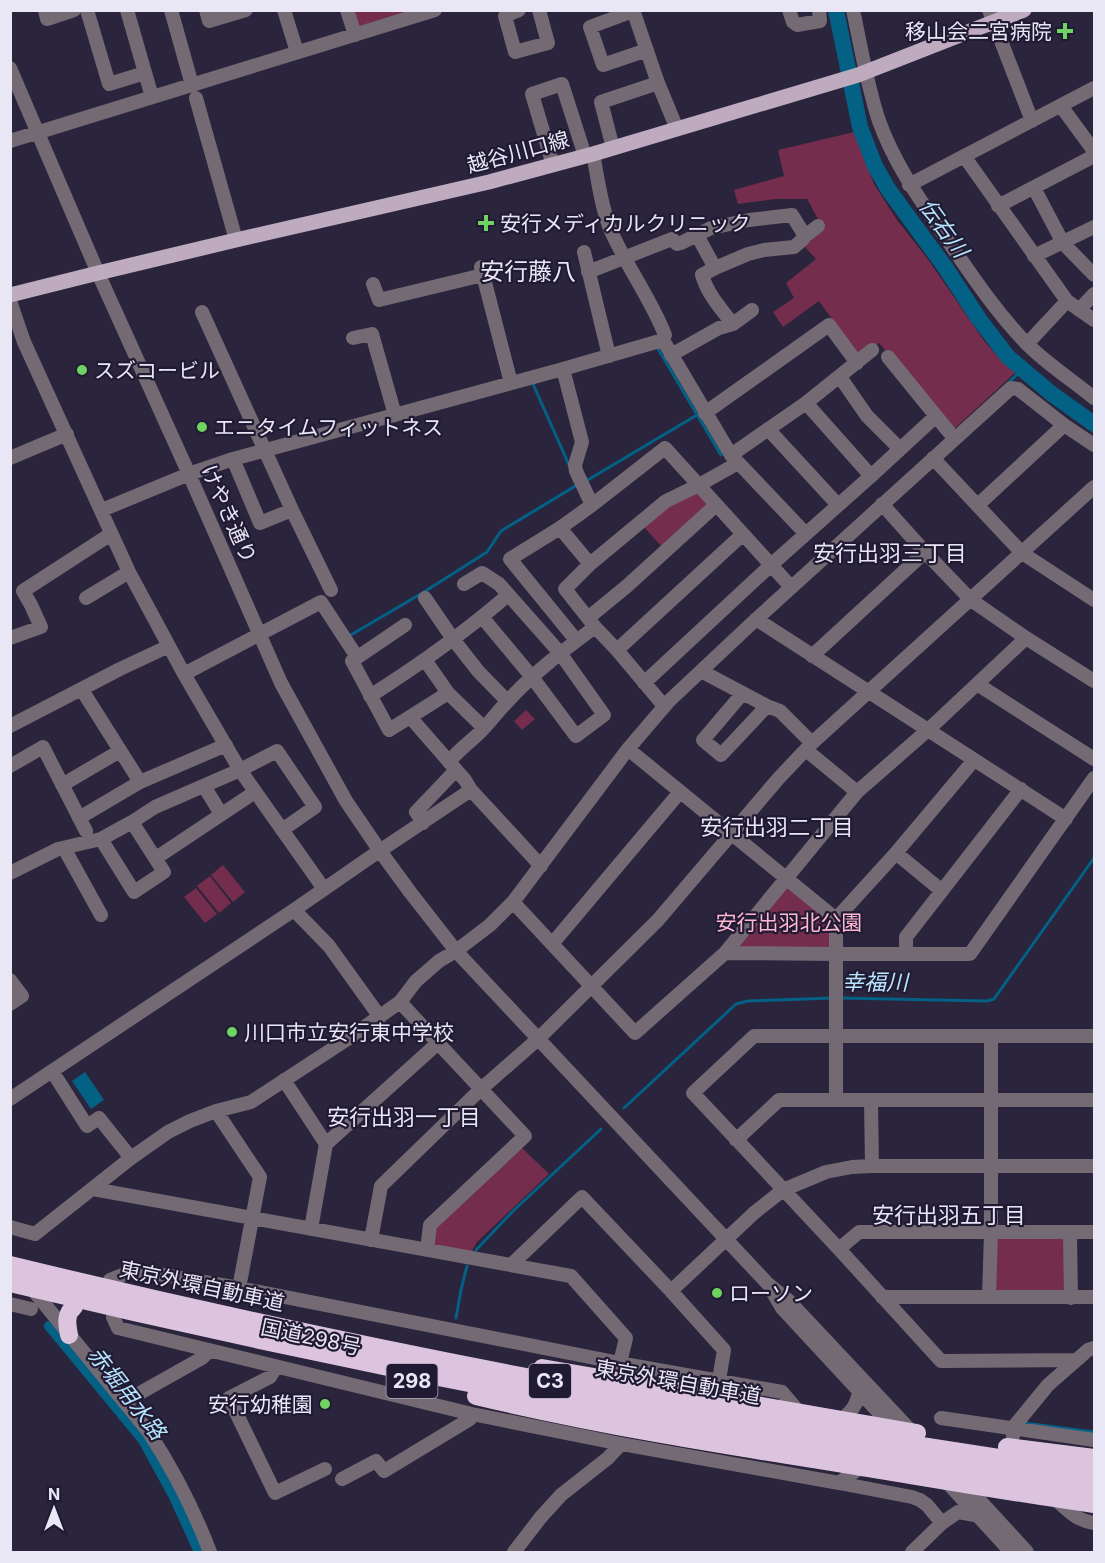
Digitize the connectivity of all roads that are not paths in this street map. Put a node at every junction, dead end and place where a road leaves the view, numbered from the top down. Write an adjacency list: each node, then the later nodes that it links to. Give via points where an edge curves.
1 (45, 10): 2 (street, via 47,19)
2 (74, 10)
3 (87, 10): 24 (street, via 109,84)
4 (127, 10): 24 (street)
5 (171, 10): 28 (street)
6 (206, 10): 7 (street, via 209,21)
7 (246, 10)
8 (284, 10): 22 (street)
9 (347, 10): 20 (street)
10 (435, 10): 18 (street)
11 (519, 10): 12 (street, via 505,16 516,52 548,43)
12 (539, 10)
13 (789, 10): 14 (street, via 797,25 820,21)
14 (819, 10)
15 (853, 10): 25 (street)
16 (1024, 10): 19 (main road, 越谷川口線)
17 (633, 11): 21 (street); 21 (street, via 590,27 603,65)
18 (416, 13): 20 (street)
19 (992, 17): 25 (main road, 越谷川口線); 31 (street)
20 (355, 35): 22 (street)
21 (647, 50): 26 (street)
22 (297, 52): 28 (street)
23 (10, 68): 33 (street, けやき通り)
24 (145, 73): 29 (street)
25 (862, 73): 32 (main road, 越谷川口線); 41 (street, via 893,155)
26 (658, 83): 32 (street); 35 (street, via 601,102)
27 (1095, 88): 30 (street)
28 (194, 92): 29 (street); 48 (street)
29 (152, 97): 33 (street)
30 (1061, 106): 31 (street); 36 (street)
31 (1032, 121): 38 (street)
32 (677, 129): 35 (main road, 越谷川口線)
33 (39, 132): 34 (street); 55 (street, けやき通り)
34 (10, 141)
35 (613, 148): 37 (main road, 越谷川口線)
36 (1095, 152)
37 (589, 155): 40 (main road, 越谷川口線); 40 (street, via 562,84 532,94); 52 (street, via 610,229)
38 (964, 156): 41 (street); 43 (street)
39 (1095, 156): 42 (street)
40 (553, 165): 48 (main road, 越谷川口線)
41 (909, 185): 69 (street, via 972,278)
42 (1034, 188): 43 (street); 49 (street)
43 (998, 206): 51 (street)
44 (818, 226): 47 (street)
45 (1095, 227): 49 (street)
46 (697, 235): 47 (street, via 717,226 792,215); 52 (street, via 677,244 672,239); 53 (street)
47 (805, 236): 53 (street, via 794,247 748,254)
48 (236, 240): 55 (main road, 越谷川口線)
49 (1063, 243): 51 (street); 56 (street)
50 (584, 252): 54 (street)
51 (1034, 256): 61 (street)
52 (624, 258): 54 (street); 67 (street, via 660,323)
53 (715, 268): 65 (street, via 702,275 705,284)
54 (588, 272): 72 (street)
55 (98, 273): 59 (main road, 越谷川口線); 94 (street, けやき通り)
56 (1095, 275)
57 (373, 284): 77 (street, via 379,300 482,271)
58 (1095, 294): 61 (street)
59 (10, 295)
60 (10, 301): 68 (street)
61 (1073, 306): 64 (street); 69 (street)
62 (752, 310): 65 (street)
63 (202, 312): 89 (street)
64 (1095, 320)
65 (734, 324): 71 (street, via 719,328)
66 (354, 338): 81 (street, via 372,334)
67 (663, 340): 71 (street); 72 (street)
68 (17, 344): 86 (street)
69 (1027, 344): 78 (street)
70 (872, 350): 74 (street)
71 (671, 355): 80 (street)
72 (609, 356): 75 (street)
73 (888, 357): 82 (street)
74 (857, 363): 76 (street); 80 (street, via 829,325)
75 (563, 369): 77 (street); 99 (street, via 582,441 576,471)
76 (840, 377): 79 (street); 88 (street, via 867,416)
77 (511, 384): 81 (street)
78 (1095, 398)
79 (806, 403): 84 (street); 95 (street)
80 (705, 413): 93 (street)
81 (394, 415): 89 (street)
82 (936, 416): 85 (street); 88 (street)
83 (1064, 425): 87 (street); 91 (street, via 1018,389 1011,388); 102 (street)
84 (768, 429): 93 (street); 101 (street)
85 (949, 432)
86 (67, 434): 90 (street); 103 (street)
87 (1095, 445)
88 (900, 448): 95 (street)
89 (265, 450): 92 (street); 104 (street)
90 (10, 458)
91 (933, 458): 98 (street); 102 (street)
92 (233, 459): 94 (street); 104 (street, via 260,523)
93 (735, 459): 96 (street); 108 (street)
94 (189, 474): 103 (street); 126 (street, けやき通り)
95 (871, 476): 101 (street)
96 (699, 485): 99 (street, via 664,448); 100 (street); 111 (street, via 666,501)
97 (1095, 487): 110 (street)
98 (882, 504): 109 (street); 115 (street)
99 (592, 505): 105 (street)
100 (716, 505): 107 (street); 124 (street)
101 (838, 506): 108 (street)
102 (978, 506): 110 (street)
103 (102, 510): 106 (street)
104 (292, 510): 116 (street)
105 (560, 528): 111 (street); 130 (street, via 510,559)
106 (111, 534): 113 (street); 127 (street, via 23,591 41,627)
107 (743, 534): 112 (street); 132 (street)
108 (806, 534): 112 (street)
109 (925, 552): 121 (street); 134 (street)
110 (1022, 553): 120 (street); 121 (street)
111 (590, 564): 124 (street, via 565,589)
112 (771, 565): 115 (street); 141 (street)
113 (129, 572): 118 (street); 131 (street)
114 (464, 584): 117 (street, via 482,573 499,584)
115 (791, 587): 123 (street)
116 (331, 590)
117 (508, 596): 122 (street); 133 (street)
118 (86, 598)
119 (425, 598): 129 (street)
120 (1094, 599)
121 (971, 600): 128 (street); 144 (street)
122 (482, 617): 129 (street); 139 (street)
123 (756, 620): 134 (street); 137 (street)
124 (592, 622): 130 (street); 132 (street)
125 (405, 625): 135 (street)
126 (259, 634): 135 (street, via 321,602); 138 (street); 183 (street, けやき通り, via 311,739)
127 (10, 638)
128 (1026, 638): 140 (street); 142 (street)
129 (453, 639): 136 (street); 148 (street)
130 (576, 640): 133 (street)
131 (169, 646): 138 (street); 143 (street)
132 (617, 650): 141 (street)
133 (560, 653): 139 (street); 139 (street, via 604,715 576,736)
134 (812, 656): 144 (street)
135 (357, 657): 147 (street, via 352,661)
136 (425, 660): 145 (street); 147 (street)
137 (701, 671): 146 (street); 150 (street)
138 (184, 674): 155 (street)
139 (532, 677): 148 (street)
140 (1095, 681)
141 (644, 683): 150 (street)
142 (977, 684): 154 (street); 159 (street)
143 (82, 690): 152 (street); 158 (street)
144 (870, 692): 154 (street); 156 (street)
145 (448, 693): 151 (street); 153 (street)
146 (743, 693): 149 (street); 149 (street, via 703,740 722,755)
147 (370, 696): 151 (street, via 389,730)
148 (507, 702): 153 (street)
149 (767, 705): 156 (street, via 780,711)
150 (664, 706): 157 (street)
151 (410, 717): 162 (street)
152 (10, 726)
153 (484, 728): 162 (street, via 454,756)
154 (928, 730): 160 (street); 172 (street)
155 (226, 745): 163 (street); 165 (street)
156 (809, 747): 172 (street); 180 (street)
157 (628, 749): 171 (street); 186 (street)
158 (120, 751): 165 (street); 166 (street)
159 (1095, 759)
160 (974, 760): 168 (street); 184 (street)
161 (10, 766): 166 (street, via 43,747)
162 (452, 766): 169 (street); 177 (street, via 416,812)
163 (240, 770): 167 (street); 170 (street); 178 (street, via 277,752 315,807)
164 (1095, 778): 175 (street)
165 (140, 782): 174 (street)
166 (62, 785): 174 (street)
167 (204, 786): 173 (street); 176 (street, via 155,807)
168 (1021, 789): 175 (street); 190 (street)
169 (471, 790): 177 (street); 186 (street)
170 (255, 792): 173 (street); 178 (street)
171 (680, 792): 180 (street); 195 (street)
172 (857, 792): 188 (street)
173 (221, 814): 185 (street)
174 (79, 818): 179 (street)
175 (1066, 819): 199 (street, via 970,954)
176 (132, 822): 181 (street); 185 (street)
177 (423, 823): 183 (street)
178 (282, 830): 189 (street)
179 (86, 831)
180 (732, 833): 188 (street); 201 (street, via 658,920)
181 (101, 839): 182 (street); 185 (street, via 134,892 164,872)
182 (64, 848): 187 (street); 193 (street)
183 (380, 851): 189 (street); 196 (street, けやき通り)
184 (896, 853): 190 (street); 194 (street)
185 (156, 858)
186 (541, 866): 191 (street)
187 (10, 873)
188 (785, 878): 194 (street); 197 (street)
189 (324, 889): 192 (street)
190 (942, 891): 199 (street, via 906,937)
191 (513, 902): 195 (street); 196 (street)
192 (294, 910): 204 (street, via 329,946); 210 (street)
193 (101, 915)
194 (836, 919): 198 (street)
195 (552, 944): 201 (street)
196 (456, 951): 202 (street, via 416,981); 208 (street, けやき通り)
197 (725, 953): 198 (street); 201 (street, via 635,1033)
198 (837, 954): 199 (street); 205 (street)
199 (906, 954)
200 (10, 980): 203 (street, via 21,996)
201 (592, 987): 208 (street)
202 (400, 1002): 204 (street); 209 (street)
203 (10, 1004)
204 (380, 1017): 211 (street)
205 (836, 1036): 206 (street); 214 (street); 219 (street, via 754,1036 693,1093)
206 (991, 1036): 207 (street); 215 (street)
207 (1095, 1036)
208 (538, 1039): 212 (street); 233 (street, けやき通り)
209 (438, 1043): 212 (street); 220 (street)
210 (52, 1071): 213 (street); 221 (street, via 87,1126 99,1118)
211 (284, 1080): 218 (street, via 251,1102); 220 (street)
212 (481, 1089): 234 (street, via 381,1186); 236 (street, via 525,1137 430,1225)
213 (10, 1099)
214 (836, 1100): 217 (street); 219 (street, via 779,1100)
215 (991, 1100): 216 (street); 217 (street); 223 (street)
216 (1095, 1100)
217 (871, 1101): 222 (street)
218 (216, 1111): 221 (street, via 168,1132); 227 (street, via 260,1177)
219 (736, 1140): 226 (street)
220 (326, 1144): 229 (street)
221 (131, 1158): 225 (street)
222 (872, 1166): 223 (street); 226 (street, via 826,1172)
223 (990, 1166): 224 (street); 230 (street)
224 (1095, 1166)
225 (93, 1189): 227 (street); 228 (street, via 35,1234)
226 (783, 1190): 233 (street); 235 (street)
227 (252, 1219): 229 (street); 243 (street)
228 (10, 1227)
229 (311, 1228): 234 (street)
230 (992, 1233): 231 (street); 235 (street, via 859,1232); 247 (street)
231 (1070, 1233): 232 (street); 248 (street)
232 (1095, 1233)
233 (725, 1239): 242 (street, けやき通り); 244 (street)
234 (371, 1240): 236 (street)
235 (839, 1249): 246 (street)
236 (427, 1250): 239 (street)
237 (10, 1258): 240 (highway, 国道298号 / 298)
238 (10, 1264): 251 (street); 282 (highway, 東京外環自動車道 / C3, via 240,1318 593,1389 816,1430)
239 (511, 1265): 244 (street, via 582,1197); 259 (street, via 571,1276 626,1338)
240 (110, 1280): 243 (street, via 135,1270); 256 (highway, 国道298号 / 298)
241 (10, 1283): 287 (highway, 東京外環自動車道 / C3, via 270,1342 609,1410)
242 (768, 1284): 263 (street, via 782,1308); 272 (street, via 789,1301)
243 (239, 1288): 259 (street)
244 (671, 1291): 261 (street, via 724,1350)
245 (10, 1292): 251 (highway, 国道298号 / 298)
246 (882, 1297): 247 (street); 258 (street, via 941,1361)
247 (989, 1297): 248 (street)
248 (1071, 1298): 249 (street)
249 (1095, 1298)
250 (10, 1304): 251 (street)
251 (35, 1304): 252 (highway, 国道298号 / 298); 254 (street)
252 (74, 1307): 253 (highway, 国道298号 / 298); 254 (highway, via 67,1316)
253 (113, 1317): 257 (street, via 118,1328); 262 (highway, 国道298号 / 298)
254 (69, 1335): 264 (street)
255 (1095, 1348): 258 (street)
256 (428, 1349): 265 (highway); 269 (highway, 国道298号 / 298)
257 (209, 1350): 260 (street); 264 (street, via 202,1358)
258 (1077, 1360): 271 (street, via 1048,1385)
259 (620, 1363): 261 (street)
260 (276, 1367): 266 (street); 281 (street, via 270,1377 229,1398 275,1493)
261 (719, 1380): 265 (street, via 782,1392)
262 (416, 1382): 276 (highway, 国道298号 / 298); 280 (highway, via 608,1425)
263 (859, 1391): 268 (street, via 857,1403); 270 (street)
264 (124, 1402): 297 (street, via 168,1463)
265 (799, 1412): 268 (highway)
266 (472, 1414): 274 (street); 283 (street, via 470,1419 384,1471 376,1461)
267 (941, 1418): 271 (street)
268 (842, 1419): 270 (highway)
269 (816, 1422)
270 (894, 1429): 272 (highway); 284 (street)
271 (1012, 1429): 273 (street); 275 (street)
272 (912, 1432): 275 (highway); 286 (street)
273 (1095, 1440)
274 (621, 1444): 285 (street); 296 (street, via 561,1495 541,1517)
275 (1015, 1448): 278 (highway)
276 (816, 1454)
277 (1041, 1456): 279 (highway)
278 (1095, 1458)
279 (1095, 1464)
280 (861, 1467): 284 (highway); 285 (street)
281 (325, 1469)
282 (1095, 1472)
283 (342, 1479)
284 (946, 1481): 286 (highway); 292 (street)
285 (839, 1483): 295 (street, via 920,1500)
286 (964, 1484): 288 (highway); 293 (street)
287 (1095, 1488)
288 (1013, 1492): 289 (highway); 293 (street, via 1000,1497)
289 (1046, 1493): 290 (highway); 291 (highway); 294 (street, via 1074,1516)
290 (1095, 1496)
291 (1095, 1504)
292 (975, 1515): 295 (street, via 958,1512); 299 (street)
293 (997, 1519): 300 (street)
294 (1095, 1522)
295 (942, 1523): 298 (street)
296 (523, 1549)
297 (210, 1552)
298 (912, 1552)
299 (1011, 1552)
300 (1027, 1552)

